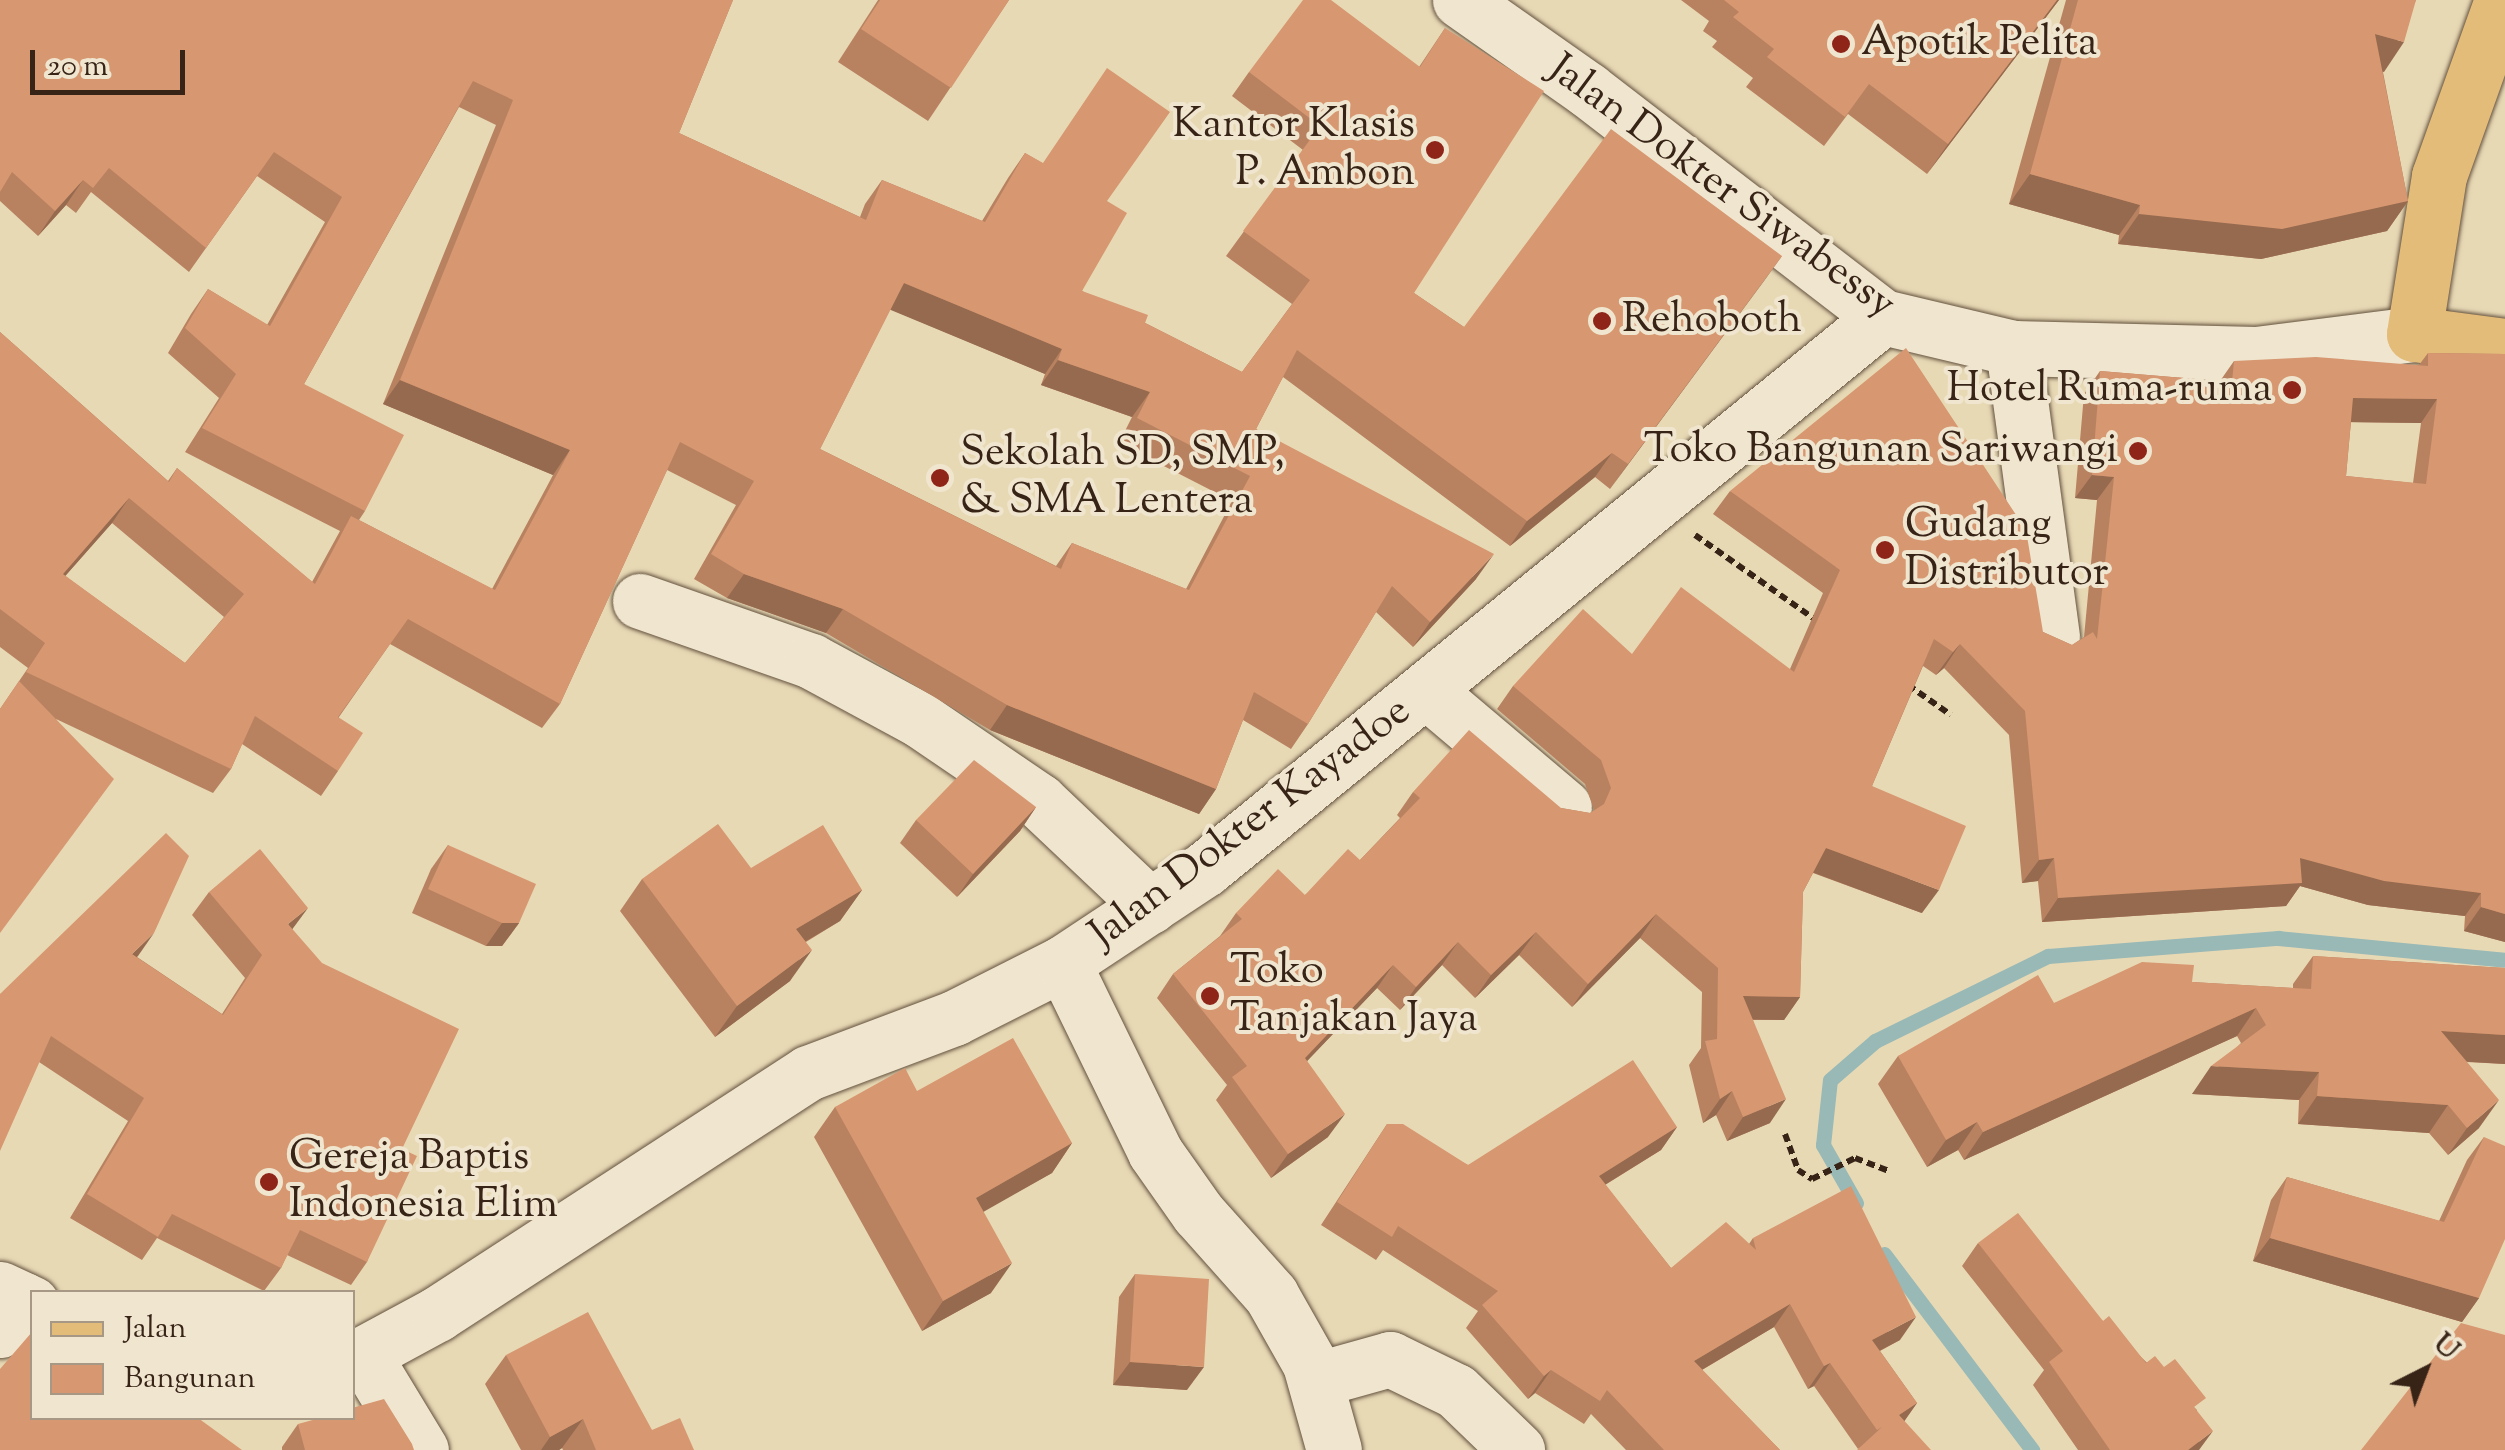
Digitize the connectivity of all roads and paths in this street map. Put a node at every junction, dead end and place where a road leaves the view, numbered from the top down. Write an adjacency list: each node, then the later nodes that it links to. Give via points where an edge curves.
1 (1460, 0): 3 (street, Jalan Dokter Siwabessy)
2 (2502, 0): 4 (main road, via 2440,176)
3 (1884, 318): 6 (street, Jalan Dokter Siwabessy); 7 (street, Jalan Dokter Kayadoe)
4 (2414, 334): 5 (main road); 6 (street, Jalan Dokter Siwabessy, via 2256,354)
5 (2505, 346)
6 (2013, 348): 10 (street)
7 (1654, 506): 9 (path); 12 (street, Jalan Dokter Kayadoe)
8 (640, 601): 15 (street, via 811,661 920,720 1038,801)
9 (1826, 627)
10 (2052, 637)
11 (1904, 682): 13 (path)
12 (1428, 692): 14 (street); 15 (street, Jalan Dokter Kayadoe, via 1301,798)
13 (1951, 715)
14 (1564, 807)
15 (1150, 906): 16 (street, Jalan Dokter Kayadoe)
16 (1063, 963): 19 (street, Jalan Dokter Kayadoe, via 954,1018 808,1074); 20 (street, via 1155,1152 1272,1295)
17 (1785, 1134): 18 (path, via 1798,1170 1812,1179 1855,1158)
18 (1888, 1171)
19 (358, 1358): 21 (street)
20 (1315, 1380): 22 (street); 23 (street, via 1390,1359 1456,1391)
21 (421, 1450)
22 (1334, 1450)
23 (1517, 1450)

